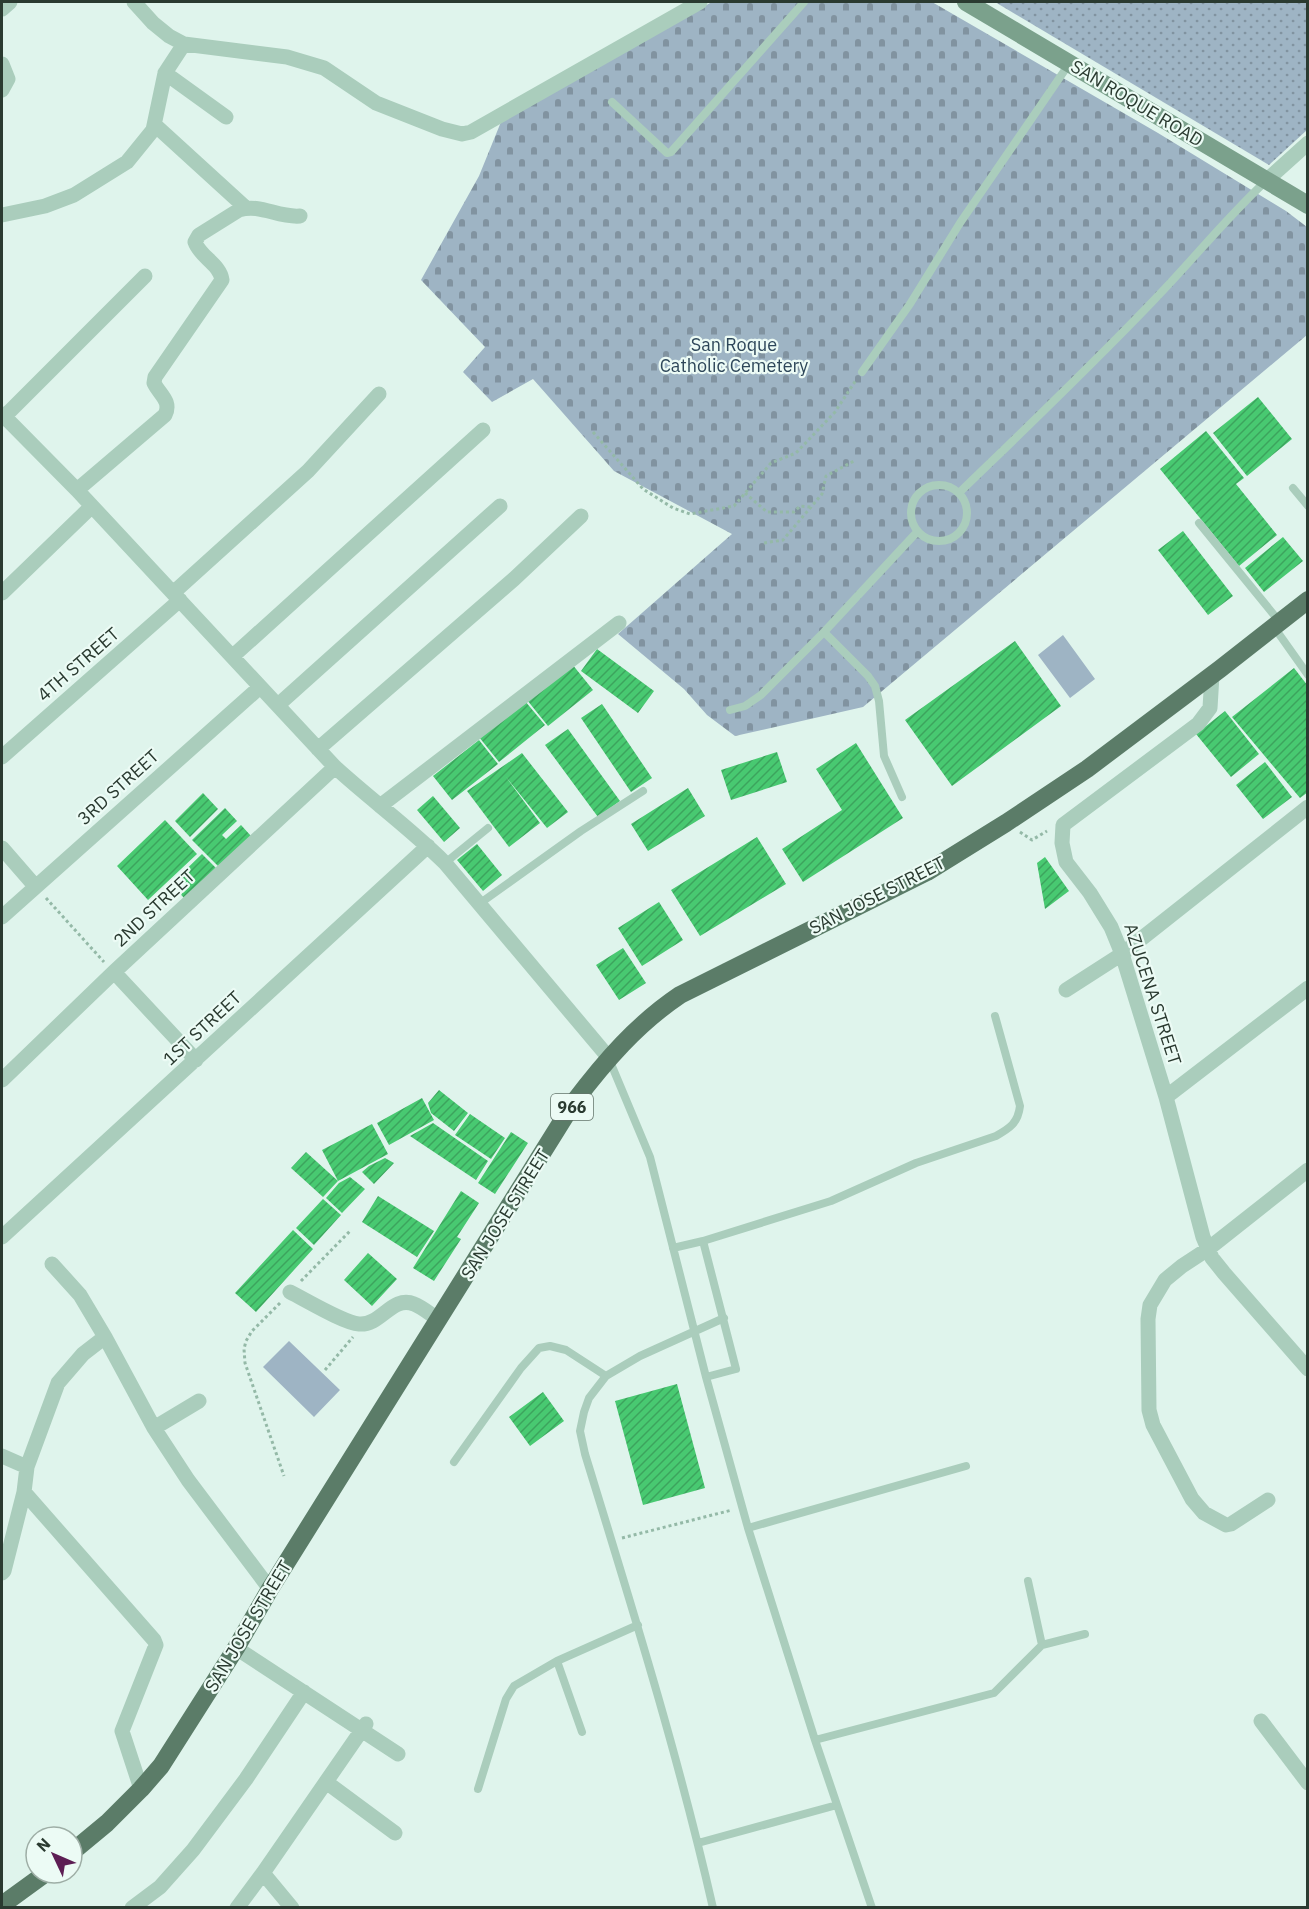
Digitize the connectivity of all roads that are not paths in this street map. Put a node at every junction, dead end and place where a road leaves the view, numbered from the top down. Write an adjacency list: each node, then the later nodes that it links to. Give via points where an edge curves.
1 (10, 2): 6 (street)
2 (134, 2): 7 (street, via 153,23)
3 (700, 2): 7 (street, via 462,134 376,103 324,68 287,57)
4 (804, 2): 12 (lane, via 671,152 667,153)
5 (966, 2): 8 (main road, SAN ROQUE ROAD)
6 (2, 9)
7 (184, 44): 10 (street)
8 (1070, 63): 16 (main road, SAN ROQUE ROAD); 22 (lane)
9 (2, 64): 11 (street, via 8,79)
10 (165, 74): 13 (street); 14 (street)
11 (2, 90)
12 (612, 102)
13 (226, 117)
14 (155, 125): 18 (street); 19 (street, via 127,162 74,195)
15 (1308, 143): 16 (street)
16 (1267, 180): 17 (main road, SAN ROQUE ROAD); 28 (lane, via 1127,328)
17 (1308, 205)
18 (246, 208): 20 (street); 27 (street, via 199,235 195,242 221,273 222,280 155,377 156,388 167,401 165,415)
19 (2, 215)
20 (300, 216)
21 (145, 276): 24 (street)
22 (862, 372)
23 (379, 394): 36 (street, 4TH STREET, via 308,471)
24 (2, 417): 27 (street)
25 (483, 430): 41 (street)
26 (1293, 488): 30 (lane)
27 (77, 490): 31 (street)
28 (959, 493): 34 (lane, via 949,486 936,485 915,497 910,509); 34 (lane, via 966,504 967,517 953,538 928,540)
29 (500, 506): 45 (street)
30 (1308, 506)
31 (91, 507): 35 (street); 36 (street)
32 (581, 516): 47 (street)
33 (1199, 523): 39 (lane)
34 (917, 532): 40 (lane)
35 (2, 593)
36 (177, 597): 41 (street); 48 (street, 4TH STREET)
37 (1308, 600): 39 (main road, SAN JOSE STREET / 966)
38 (619, 623): 52 (street)
39 (1277, 625): 42 (main road, SAN JOSE STREET / 966); 43 (lane)
40 (824, 632): 46 (lane, via 761,695); 51 (lane, via 875,686 884,756)
41 (233, 656): 44 (street)
42 (1212, 675): 61 (street, AZUCENA STREET, via 1210,708 1198,724 1063,825 1066,862 1090,892); 66 (main road, SAN JOSE STREET / 966, via 1087,769 927,872 680,995 655,1012)
43 (1308, 675)
44 (260, 687): 45 (street); 58 (street, 3RD STREET)
45 (278, 705): 47 (street)
46 (730, 710)
47 (318, 749): 49 (street)
48 (2, 758)
49 (335, 767): 52 (street); 62 (street, 2ND STREET)
50 (643, 791): 59 (lane)
51 (902, 797)
52 (380, 806): 55 (street)
53 (1308, 807): 61 (street)
54 (488, 828): 57 (lane)
55 (428, 846): 57 (street); 67 (street, 1ST STREET)
56 (2, 848): 58 (street)
57 (445, 863): 59 (street)
58 (35, 886): 60 (street, 3RD STREET)
59 (479, 904): 66 (street)
60 (2, 917)
61 (1122, 954): 64 (street); 69 (street, AZUCENA STREET)
62 (114, 972): 67 (street); 68 (street, 2ND STREET)
63 (1308, 988): 69 (street)
64 (1066, 990)
65 (995, 1016): 72 (lane, via 1020,1106 1015,1124 1006,1131 907,1167 831,1201)
66 (609, 1058): 73 (lane, via 650,1157); 78 (main road, SAN JOSE STREET / 966, via 574,1102)
67 (195, 1060): 71 (street, 1ST STREET)
68 (2, 1080)
69 (1166, 1097): 74 (street, AZUCENA STREET)
70 (1308, 1170): 74 (street)
71 (2, 1237)
72 (703, 1241): 73 (lane); 77 (lane)
73 (673, 1248): 79 (lane)
74 (1208, 1249): 81 (street, AZUCENA STREET, via 1224,1273); 91 (street, via 1165,1280 1150,1305 1149,1410 1168,1455 1204,1513 1231,1524)
75 (52, 1264): 80 (street, via 80,1295)
76 (290, 1292): 78 (street, via 360,1324 379,1319 395,1305 407,1302)
77 (724, 1318): 79 (lane); 83 (lane, via 736,1370)
78 (438, 1319): 95 (main road, SAN JOSE STREET / 966)
79 (694, 1330): 82 (lane); 83 (lane)
80 (105, 1337): 85 (street); 89 (street, via 83,1354 58,1383)
81 (1308, 1369)
82 (606, 1376): 87 (lane, via 566,1350 539,1348); 96 (lane, via 589,1398 580,1431)
83 (706, 1377): 92 (lane)
84 (199, 1401): 85 (street)
85 (154, 1428): 95 (street)
86 (2, 1456): 89 (street)
87 (454, 1462)
88 (966, 1466): 92 (lane)
89 (27, 1467): 90 (street)
90 (24, 1492): 93 (street); 109 (street, via 156,1645 122,1731)
91 (1268, 1500)
92 (748, 1528): 105 (lane)
93 (2, 1573)
94 (1028, 1581): 98 (lane)
95 (270, 1589): 99 (main road, SAN JOSE STREET / 966)
96 (638, 1625): 100 (lane); 114 (lane)
97 (1085, 1634): 98 (lane)
98 (1042, 1646): 105 (lane, via 994,1693)
99 (236, 1648): 101 (street); 109 (main road, SAN JOSE STREET / 966, via 161,1766)
100 (557, 1661): 104 (lane); 110 (lane, via 514,1686 506,1699)
101 (304, 1692): 103 (street); 118 (street, via 193,1850 160,1887)
102 (1261, 1721): 108 (street)
103 (363, 1727): 106 (street); 107 (street)
104 (582, 1732)
105 (815, 1740): 111 (lane)
106 (398, 1754)
107 (326, 1782): 112 (street); 115 (street)
108 (1308, 1783)
109 (141, 1789): 113 (main road, SAN JOSE STREET / 966)
110 (478, 1789)
111 (837, 1805): 114 (lane); 122 (lane)
112 (395, 1833)
113 (84, 1842)
114 (698, 1843): 121 (lane)
115 (263, 1873): 119 (street); 120 (street)
116 (30, 1885): 117 (main road)
117 (2, 1905)
118 (132, 1908)
119 (237, 1908)
120 (292, 1908)
121 (713, 1908)
122 (873, 1908)

